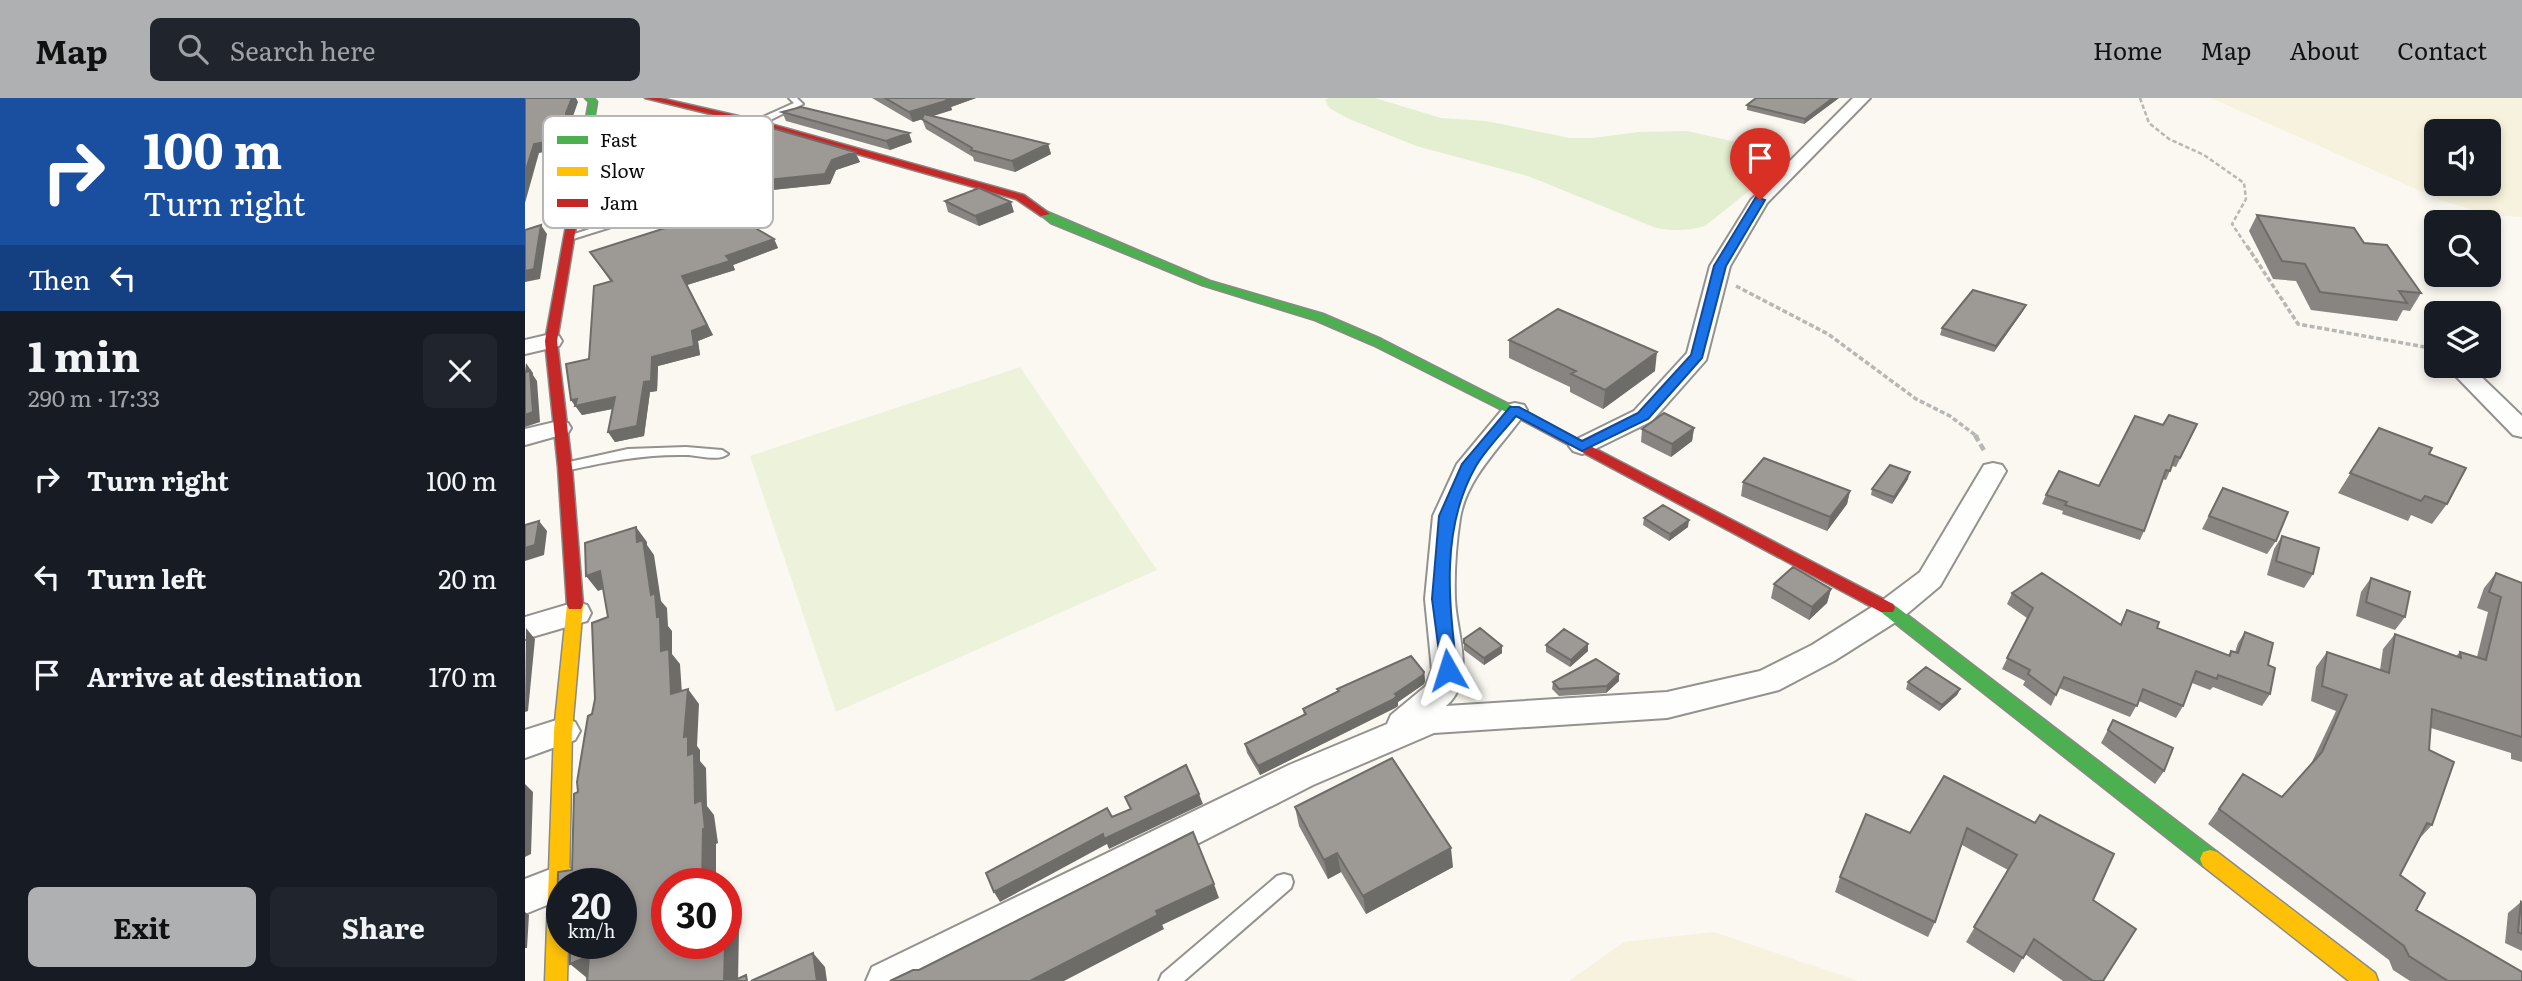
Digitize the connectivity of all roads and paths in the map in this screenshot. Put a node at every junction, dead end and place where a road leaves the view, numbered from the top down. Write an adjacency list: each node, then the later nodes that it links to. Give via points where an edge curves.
1 (589, 98): 6 (street, via 593,102)
2 (649, 98): 7 (street)
3 (793, 98): 8 (lane, via 799,104)
4 (1862, 98): 13 (street, via 1760,200)
5 (2140, 98): 16 (path, via 2149,123 2244,183 2246,198 2231,224 2298,324)
6 (591, 116)
7 (727, 116)
8 (772, 116)
9 (773, 128): 18 (street, via 1020,197 1055,221 1206,283 1319,317 1377,342)
10 (572, 228): 12 (street)
11 (599, 228): 12 (lane)
12 (571, 237): 14 (street)
13 (1718, 274): 22 (street, via 1698,355 1643,416); 25 (path, via 1828,334 1916,398 1950,416 1978,437)
14 (551, 341): 15 (street); 19 (street)
15 (525, 347)
16 (2424, 347)
17 (2469, 378): 20 (street)
18 (1514, 410): 22 (street); 30 (street, via 1470,464 1447,516 1440,599 1448,670 1439,693)
19 (559, 428): 21 (street); 24 (street)
20 (2522, 430)
21 (525, 437)
22 (1582, 446): 26 (street)
23 (722, 454): 24 (lane, via 628,453)
24 (565, 467): 27 (street)
25 (1993, 471): 26 (street, via 1930,579)
26 (1891, 610): 30 (street, via 1768,681 1667,705 1431,720); 40 (street)
27 (576, 612): 28 (street); 29 (street)
28 (525, 628)
29 (563, 731): 31 (street); 32 (street)
30 (1385, 740): 38 (street, via 1301,775)
31 (525, 744)
32 (561, 868)
33 (1284, 882): 39 (lane)
34 (546, 889): 35 (street)
35 (525, 897)
36 (557, 959): 37 (street)
37 (556, 981)
38 (886, 981)
39 (1170, 981)
40 (2367, 981)

